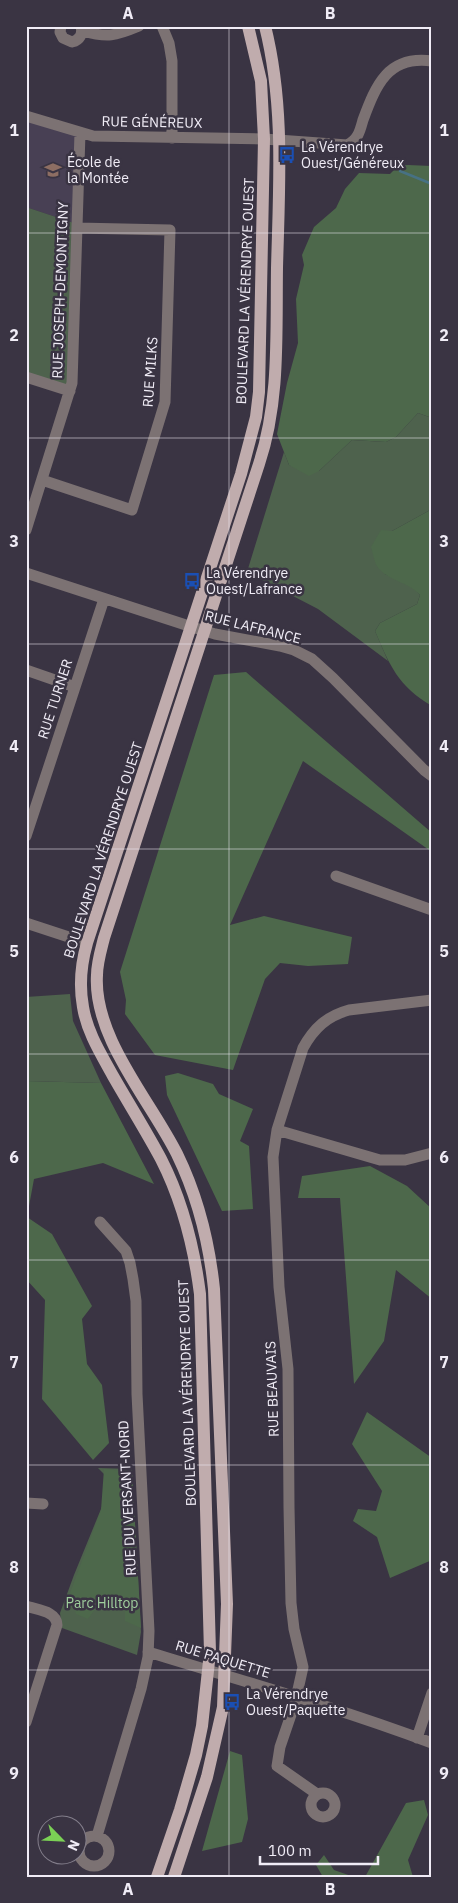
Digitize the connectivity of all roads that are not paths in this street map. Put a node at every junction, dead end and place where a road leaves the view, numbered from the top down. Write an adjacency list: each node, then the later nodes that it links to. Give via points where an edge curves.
1 (61, 26): 6 (street, via 61,35 69,42 78,39)
2 (139, 26): 6 (street, via 109,36)
3 (162, 26): 10 (street, via 172,62)
4 (248, 26): 11 (main road, BOULEVARD LA VÉRENDRYE OUEST, via 261,81)
5 (265, 26): 12 (main road, BOULEVARD LA VÉRENDRYE OUEST, via 274,73)
6 (81, 29)
7 (432, 60): 12 (street, RUE GÉNÉREUX, via 409,61 388,72 374,90 352,143 342,146)
8 (26, 116): 9 (street, RUE GÉNÉREUX)
9 (80, 133): 10 (street, RUE GÉNÉREUX, via 107,137); 13 (street, RUE JOSEPH-DEMONTIGNY)
10 (172, 138): 11 (street, RUE GÉNÉREUX)
11 (264, 139): 12 (street, RUE GÉNÉREUX); 20 (main road, BOULEVARD LA VÉRENDRYE OUEST, via 260,372 256,417)
12 (280, 140): 21 (main road, BOULEVARD LA VÉRENDRYE OUEST, via 275,376 271,420)
13 (77, 228): 15 (street, RUE JOSEPH-DEMONTIGNY, via 74,364); 16 (street, RUE MILKS, via 170,230 165,402 132,510)
14 (26, 377): 15 (street)
15 (70, 391): 16 (street, RUE JOSEPH-DEMONTIGNY)
16 (42, 480): 17 (street, RUE JOSEPH-DEMONTIGNY)
17 (26, 530)
18 (26, 573): 19 (street, RUE LAFRANCE)
19 (104, 599): 20 (street, RUE LAFRANCE); 23 (street, RUE TURNER)
20 (192, 627): 21 (street, RUE LAFRANCE); 29 (main road, BOULEVARD LA VÉRENDRYE OUEST)
21 (205, 630): 24 (street, RUE LAFRANCE, via 280,646 312,659); 39 (main road, BOULEVARD LA VÉRENDRYE OUEST, via 104,938 96,977 108,1036 186,1173 201,1214 211,1258 226,1604)
22 (26, 670): 23 (street)
23 (75, 687): 25 (street, RUE TURNER)
24 (432, 776)
25 (26, 836)
26 (336, 876): 27 (street)
27 (432, 910)
28 (26, 923): 29 (street)
29 (87, 943): 38 (main road, BOULEVARD LA VÉRENDRYE OUEST, via 80,980 89,1030 162,1160 187,1224 197,1271 210,1602)
30 (432, 1000): 31 (street, RUE BEAUVAIS, via 349,1010 338,1013 317,1027 303,1048)
31 (277, 1130): 32 (street, via 380,1160 405,1160); 41 (street, RUE BEAUVAIS, via 274,1198 279,1288 288,1360 291,1603 303,1667)
32 (432, 1153)
33 (100, 1222): 37 (street, RUE DU VERSANT-NORD, via 126,1251 134,1279)
34 (26, 1503): 35 (street)
35 (43, 1504)
36 (26, 1606): 42 (street, via 53,1615 57,1625)
37 (148, 1652): 38 (street, RUE PAQUETTE); 46 (street, RUE DU VERSANT-NORD, via 141,1689)
38 (208, 1671): 39 (street, RUE PAQUETTE); 47 (main road, BOULEVARD LA VÉRENDRYE OUEST, via 196,1756)
39 (225, 1677): 41 (street, RUE PAQUETTE); 48 (main road, BOULEVARD LA VÉRENDRYE OUEST, via 223,1707 207,1777)
40 (432, 1693): 43 (street)
41 (297, 1697): 43 (street, RUE PAQUETTE); 45 (street, RUE BEAUVAIS, via 277,1766)
42 (26, 1722)
43 (417, 1738): 44 (street, RUE PAQUETTE)
44 (432, 1743)
45 (316, 1794)
46 (97, 1836)
47 (157, 1877)
48 (174, 1877)

